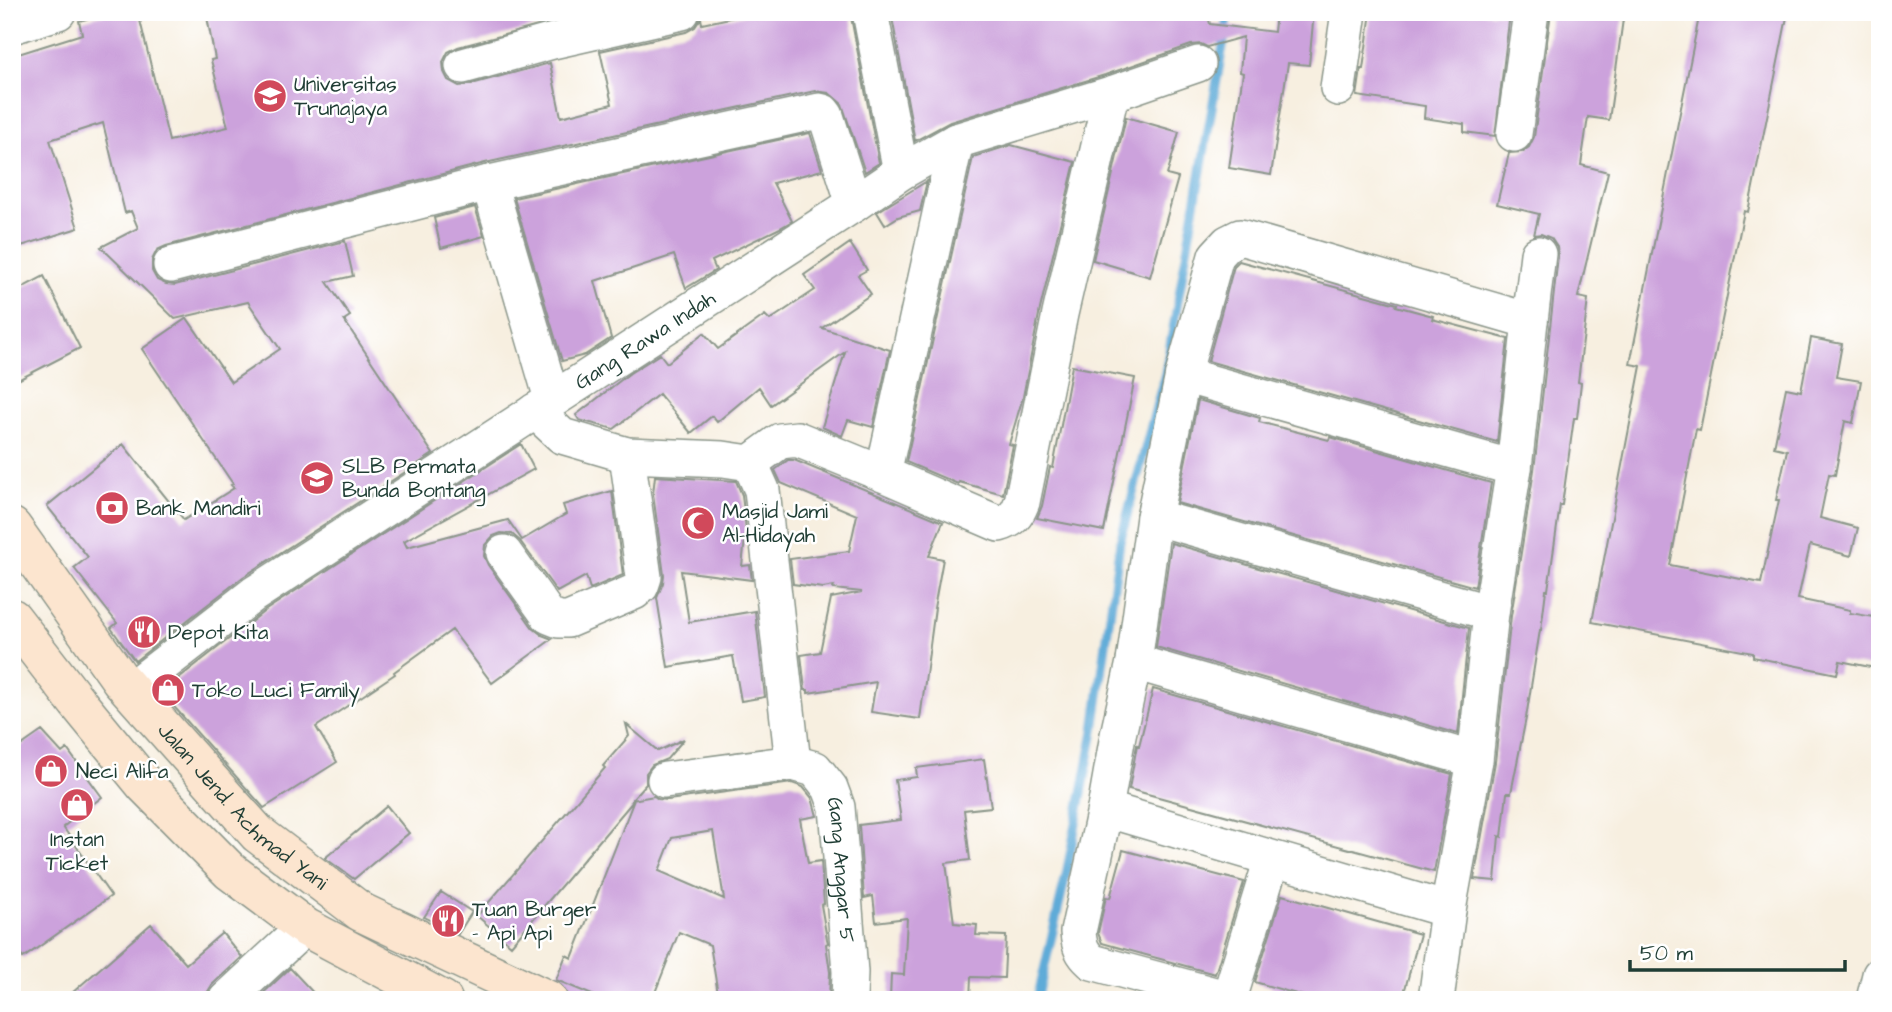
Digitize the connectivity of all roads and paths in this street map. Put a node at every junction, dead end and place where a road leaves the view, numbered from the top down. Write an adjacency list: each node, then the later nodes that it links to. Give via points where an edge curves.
1 (58, 12): 6 (street)
2 (682, 12): 7 (street)
3 (870, 12): 14 (street)
4 (1349, 12): 10 (street)
5 (1531, 12): 12 (street)
6 (12, 26)
7 (550, 27): 9 (street)
8 (1198, 64): 11 (street, Gang Rawa Indah)
9 (463, 66)
10 (1338, 88)
11 (1111, 94): 13 (street, Gang Rawa Indah); 25 (street, via 1018,514 999,524)
12 (1514, 134)
13 (956, 141): 14 (street, Gang Rawa Indah); 25 (street)
14 (901, 172): 16 (street, Gang Rawa Indah)
15 (489, 183): 16 (street, via 819,111 826,116); 18 (street); 21 (street)
16 (854, 204): 21 (street, Gang Rawa Indah)
17 (1538, 254): 19 (street)
18 (171, 265)
19 (1530, 321): 20 (street, via 1240,237 1216,256); 24 (street)
20 (1183, 375): 24 (street); 26 (street)
21 (544, 405): 22 (street, via 562,436); 34 (street, Gang Rawa Indah, via 254,594)
22 (627, 455): 23 (street); 28 (street, via 644,577 634,592 559,620 550,616)
23 (750, 463): 25 (street, via 780,441 797,439); 37 (street, via 762,490)
24 (1514, 468): 29 (street)
25 (883, 474)
26 (1154, 517): 29 (street); 32 (street)
27 (12, 527): 31 (street, Jalan Jend. Achmad Yani)
28 (504, 553)
29 (1491, 613): 36 (street)
30 (12, 618): 33 (street)
31 (89, 637): 33 (street); 34 (street, Jalan Jend. Achmad Yani)
32 (1134, 662): 36 (street); 39 (street)
33 (52, 670): 35 (street)
34 (130, 690): 35 (street); 47 (street, Jalan Jend. Achmad Yani, via 258,834 361,912)
35 (91, 719): 42 (street, via 145,785 230,871)
36 (1475, 760): 41 (street)
37 (793, 763): 38 (street); 48 (street, Gang Anggar 5, via 815,769 837,807)
38 (665, 780)
39 (1105, 809): 40 (street); 44 (street, via 1078,932 1084,955 1092,962)
40 (1272, 859): 41 (street); 44 (street)
41 (1448, 910): 49 (street)
42 (305, 927): 45 (street); 46 (street)
43 (1880, 975): 50 (street)
44 (1231, 999)
45 (226, 1000)
46 (443, 1000)
47 (548, 1000)
48 (849, 1000)
49 (1436, 1000)
50 (1874, 1000)

